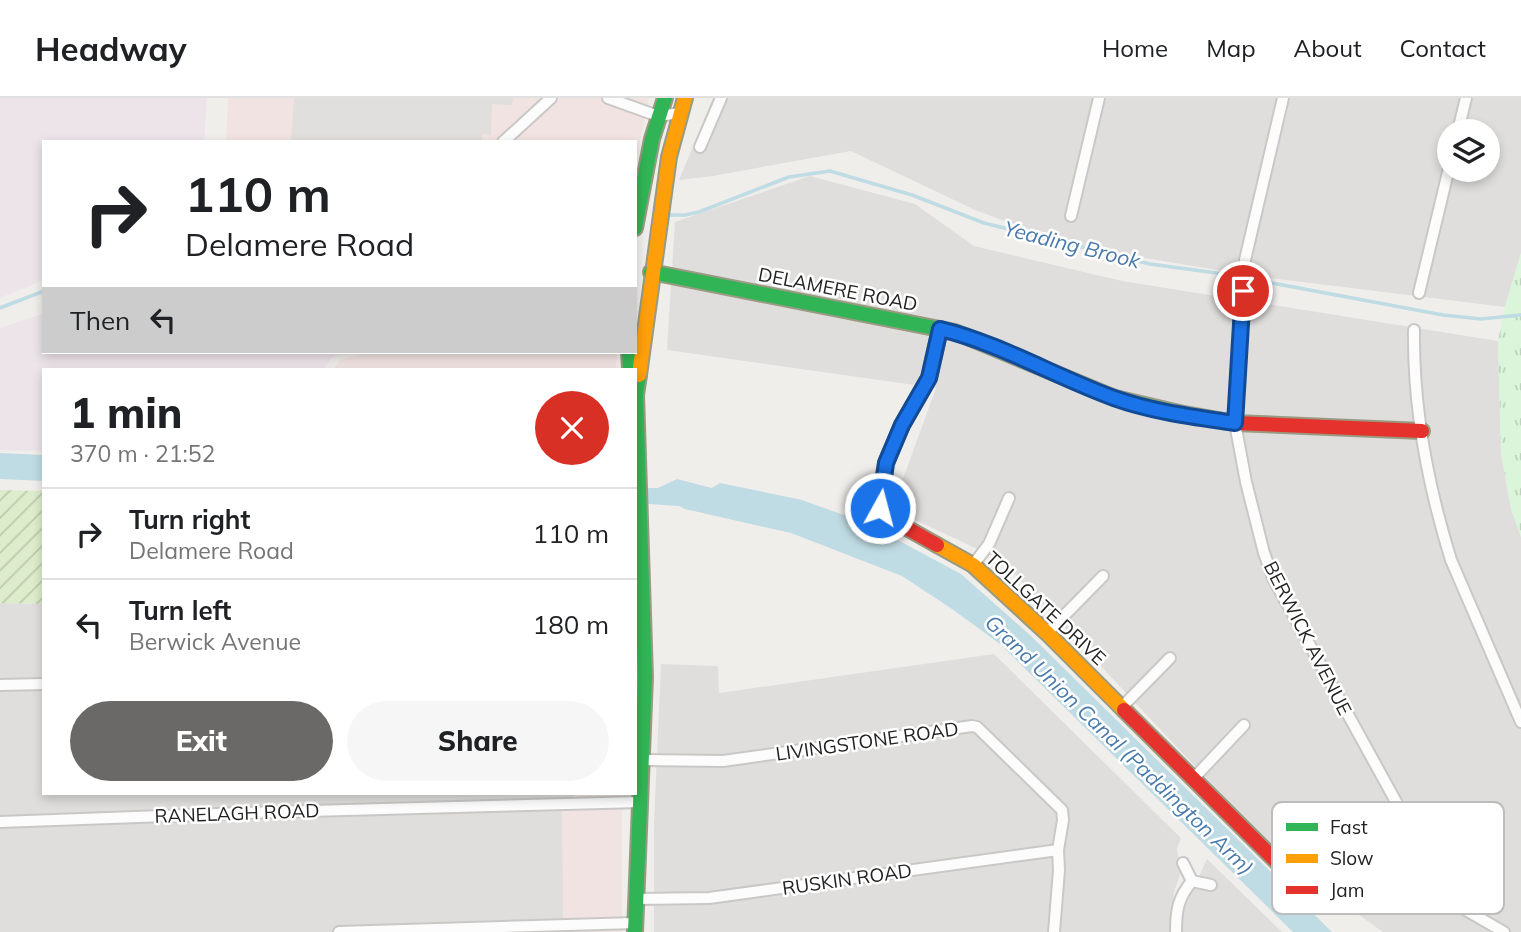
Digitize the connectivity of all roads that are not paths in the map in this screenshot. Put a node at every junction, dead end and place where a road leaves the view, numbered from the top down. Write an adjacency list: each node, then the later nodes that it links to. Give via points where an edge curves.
1 (551, 98): 12 (street)
2 (608, 98): 10 (street)
3 (664, 98): 9 (street); 10 (street)
4 (685, 98): 9 (street)
5 (721, 98): 13 (street)
6 (1098, 98): 15 (street)
7 (1283, 98): 19 (street)
8 (1466, 98): 11 (street)
9 (680, 113): 10 (street); 17 (street)
10 (659, 116): 16 (street)
11 (1461, 119)
12 (505, 140)
13 (700, 147)
14 (1446, 182): 22 (street)
15 (1071, 216)
16 (637, 221)
17 (658, 233): 18 (street); 20 (street)
18 (637, 239)
19 (1245, 260)
20 (652, 272): 23 (street); 24 (street, DELAMERE ROAD)
21 (1243, 291): 27 (street, BERWICK AVENUE)
22 (1419, 293)
23 (642, 311): 26 (street)
24 (940, 329): 27 (street, DELAMERE ROAD, via 1115,398); 32 (street, TOLLGATE DRIVE, via 929,378 886,463 880,508 887,517)
25 (1414, 330): 28 (street)
26 (637, 371)
27 (1235, 423): 28 (street, DELAMERE ROAD); 45 (street, BERWICK AVENUE, via 1246,482 1274,580)
28 (1422, 431): 40 (street, via 1451,560)
29 (637, 480): 31 (street)
30 (1009, 498): 32 (street, via 989,544)
31 (637, 519): 36 (street)
32 (973, 565): 34 (street, TOLLGATE DRIVE)
33 (1103, 576): 34 (street)
34 (1046, 633): 39 (street, TOLLGATE DRIVE)
35 (1170, 658): 39 (street)
36 (640, 677): 42 (street)
37 (42, 684): 38 (street)
38 (0, 685)
39 (1122, 708): 43 (street, TOLLGATE DRIVE)
40 (1521, 722)
41 (1244, 725): 43 (street)
42 (642, 760): 44 (street); 47 (street, LIVINGSTONE ROAD, via 723,761 972,726 1060,806 1063,820)
43 (1194, 779): 48 (street, TOLLGATE DRIVE)
44 (641, 802): 46 (street, RANELAGH ROAD); 52 (street)
45 (1396, 802)
46 (0, 822)
47 (1058, 850): 52 (street, RUSKIN ROAD, via 709,898); 56 (street)
48 (1272, 857)
49 (1183, 863): 50 (street)
50 (1192, 881): 51 (street); 57 (street, via 1177,904)
51 (1211, 885)
52 (636, 899): 54 (street)
53 (1473, 914): 58 (street, BERWICK AVENUE)
54 (635, 927): 55 (street)
55 (339, 932)
56 (1054, 932)
57 (1175, 932)
58 (1504, 932)

